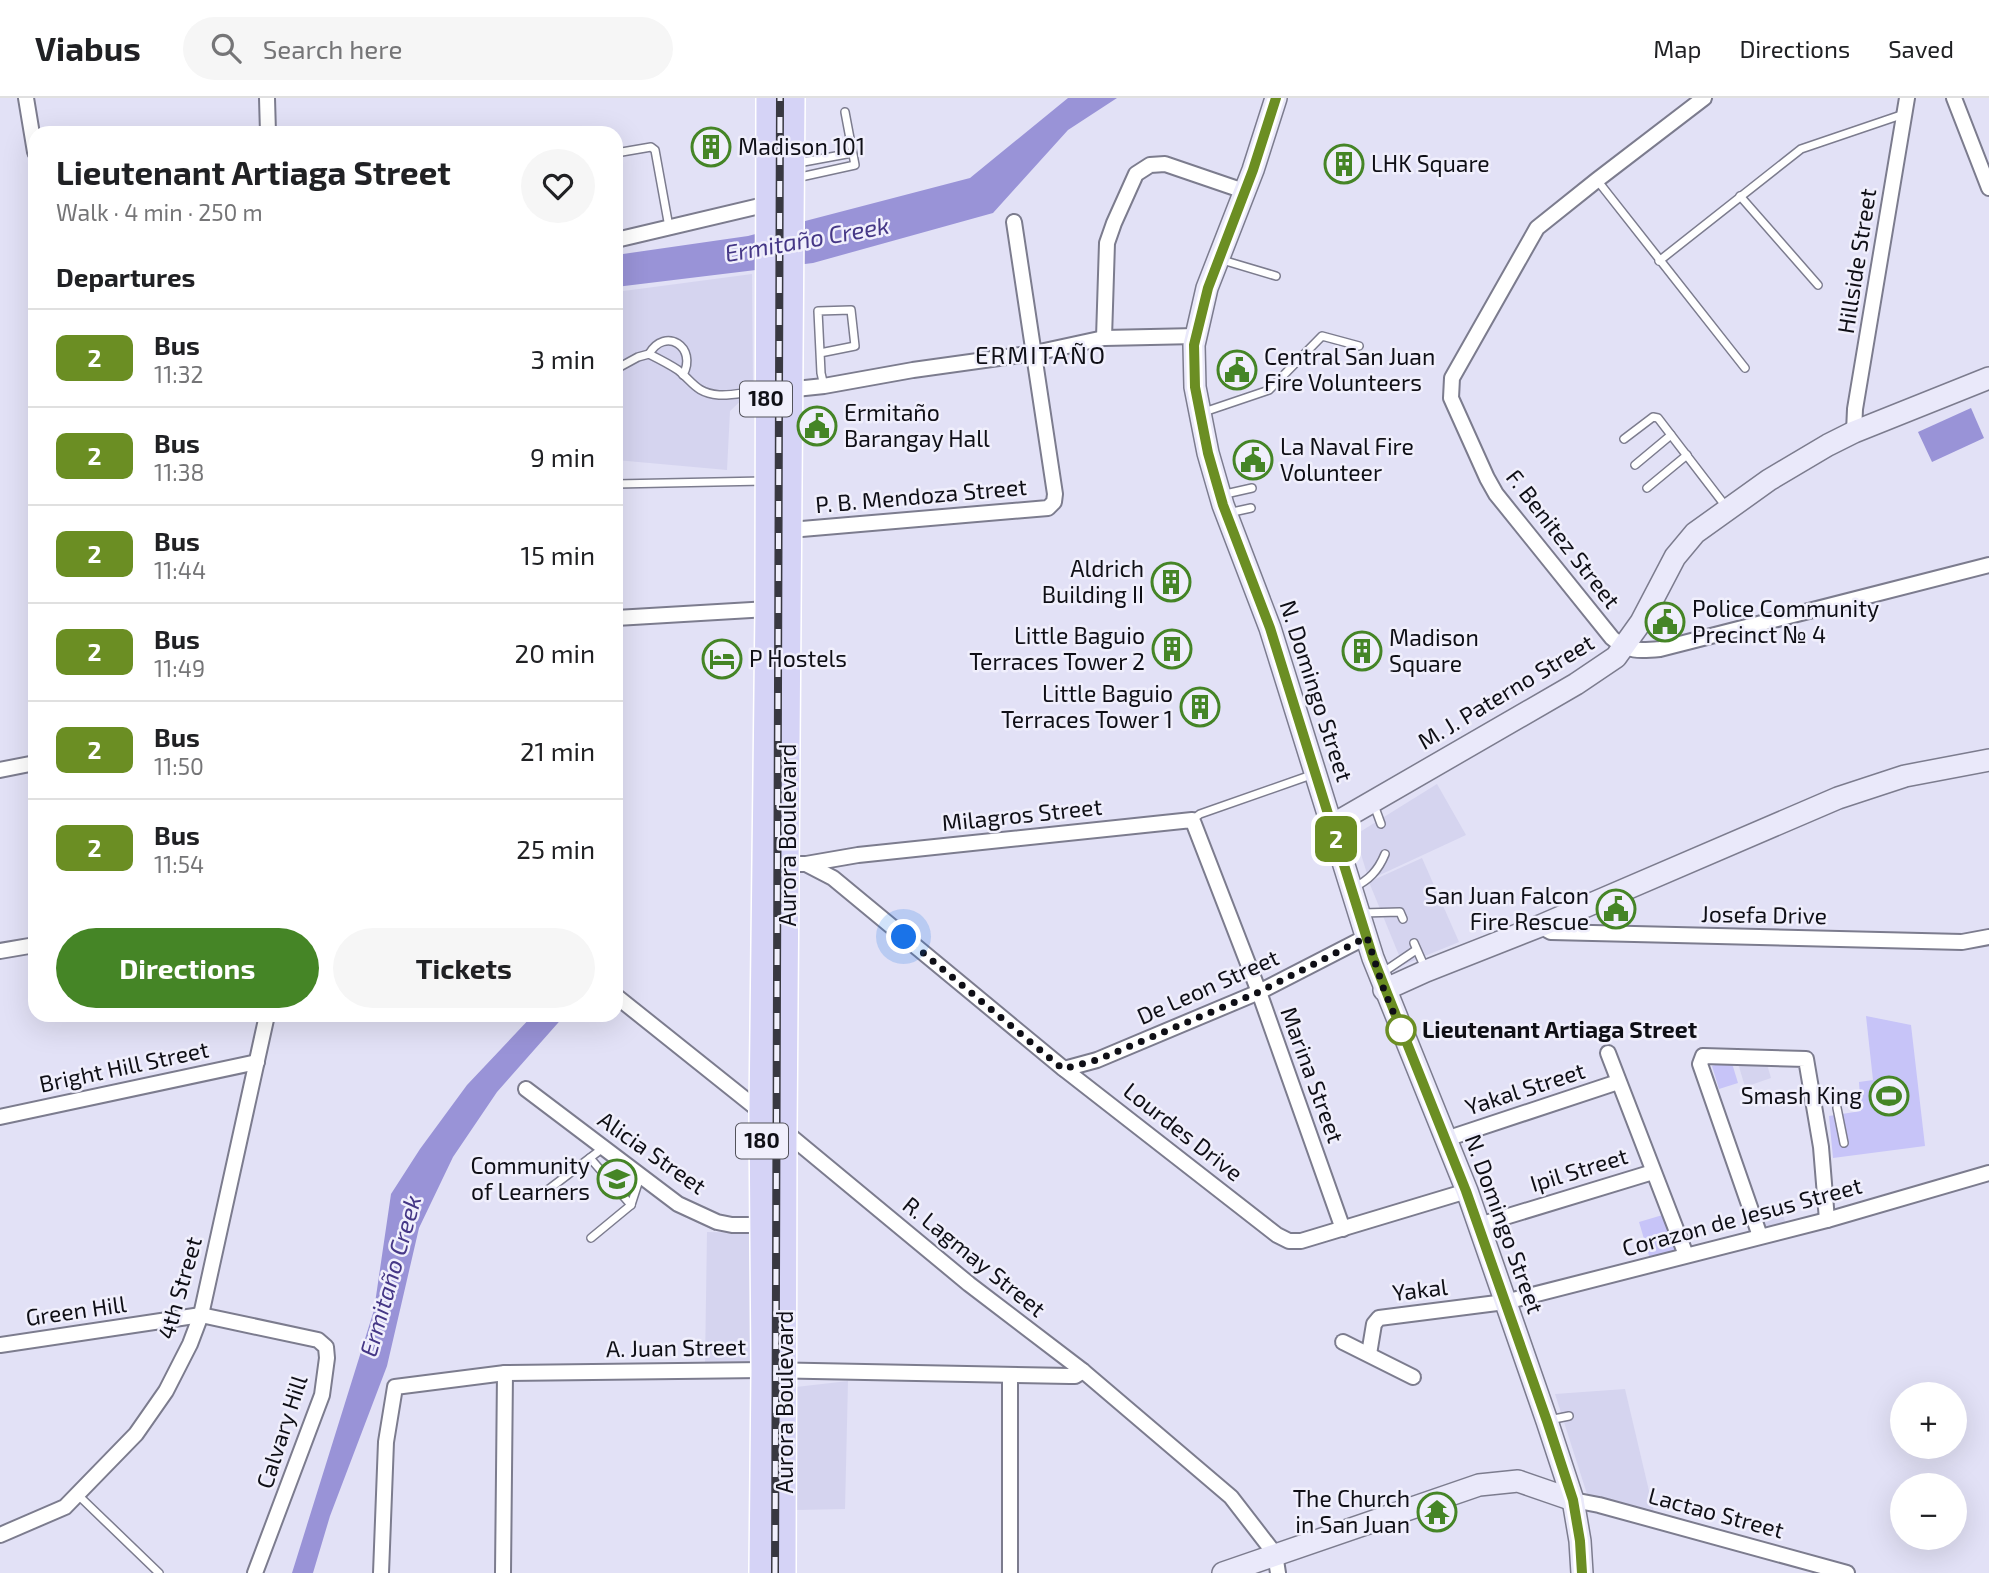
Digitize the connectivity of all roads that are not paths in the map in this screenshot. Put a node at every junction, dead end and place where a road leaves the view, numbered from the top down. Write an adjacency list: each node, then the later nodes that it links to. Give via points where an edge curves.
1 (267, 98): 12 (street)
2 (768, 98): 20 (main road, Aurora Boulevard / 180)
3 (793, 98): 15 (main road, Aurora Boulevard / 180)
4 (1276, 98): 18 (main road, N. Domingo Street)
5 (1704, 98): 16 (street, F. Benitez Street)
6 (1907, 98): 10 (street, Hillside Street)
7 (1954, 98): 17 (street)
8 (31, 105): 11 (street)
9 (845, 112): 14 (lane)
10 (1905, 114): 19 (lane, via 1801,149); 42 (street, Hillside Street)
11 (33, 126)
12 (268, 126)
13 (623, 152): 22 (lane, via 655,150)
14 (852, 153): 15 (lane, via 807,163); 15 (lane, via 854,166)
15 (793, 171): 40 (main road, Aurora Boulevard / 180)
16 (1597, 180): 25 (lane); 58 (street, F. Benitez Street, via 1537,228 1452,378 1451,398 1496,494)
17 (1989, 188)
18 (1244, 191): 24 (main road, N. Domingo Street); 29 (street, via 1165,164 1150,165 1136,174 1107,243)
19 (1740, 196): 25 (lane); 27 (lane)
20 (768, 214): 22 (street); 39 (main road, Aurora Boulevard / 180)
21 (1014, 222): 32 (street)
22 (669, 227): 23 (street)
23 (623, 238)
24 (1219, 258): 26 (lane); 28 (main road, N. Domingo Street)
25 (1659, 261): 35 (lane)
26 (1276, 276)
27 (1818, 285)
28 (1196, 335): 29 (street); 41 (main road, N. Domingo Street, via 1194,368)
29 (1104, 338): 32 (street)
30 (1359, 346): 41 (lane, via 1322,336 1269,390)
31 (820, 353): 31 (lane, via 818,311 851,310 855,345); 38 (lane)
32 (1035, 353): 38 (street); 54 (street, P. B. Mendoza Street, via 1055,494 1048,508)
33 (649, 354): 34 (lane); 36 (lane); 36 (lane, via 663,341 675,342 687,356)
34 (623, 365)
35 (1745, 368)
36 (683, 375): 39 (lane, via 692,385 716,395)
37 (1989, 378): 42 (main road, M. J. Paterno Street)
38 (824, 386): 40 (street)
39 (766, 390): 40 (street); 47 (main road, Aurora Boulevard / 180)
40 (790, 390): 54 (main road, Aurora Boulevard / 180)
41 (1200, 414): 51 (main road, N. Domingo Street)
42 (1854, 432): 53 (main road, M. J. Paterno Street)
43 (1671, 435): 44 (lane, via 1653,417); 45 (lane); 46 (lane)
44 (1624, 439)
45 (1687, 456): 50 (lane); 53 (lane)
46 (1635, 465)
47 (766, 481): 48 (lane); 56 (main road, Aurora Boulevard / 180)
48 (623, 484)
49 (1252, 488): 51 (lane)
50 (1647, 488)
51 (1224, 504): 52 (lane); 64 (main road, N. Domingo Street, via 1270,628)
52 (1251, 508)
53 (1728, 508): 58 (main road, M. J. Paterno Street, via 1695,533 1675,557)
54 (790, 530): 59 (main road, Aurora Boulevard / 180)
55 (1989, 565): 58 (street, via 1660,649)
56 (767, 609): 57 (street); 60 (main road, Aurora Boulevard / 180)
57 (623, 618)
58 (1624, 648): 65 (main road, M. J. Paterno Street, via 1576,684)
59 (789, 708): 60 (main road); 72 (main road, Aurora Boulevard / 180)
60 (765, 709): 71 (main road, Aurora Boulevard / 180)
61 (1989, 760): 77 (main road, via 1905,776 1838,798)
62 (28, 765): 63 (street)
63 (0, 770)
64 (1315, 774): 66 (lane); 68 (main road, N. Domingo Street)
65 (1373, 801): 67 (lane); 68 (main road, M. J. Paterno Street)
66 (1192, 820): 70 (street, Milagros Street); 84 (street, Marina Street)
67 (1381, 824)
68 (1332, 825): 74 (main road, N. Domingo Street)
69 (1385, 854): 74 (lane, via 1366,882)
70 (858, 855): 72 (street, Milagros Street); 73 (street)
71 (764, 864): 72 (street, Lourdes Drive); 93 (main road, Aurora Boulevard / 180)
72 (797, 864): 73 (street, Lourdes Drive); 95 (main road, Aurora Boulevard / 180)
73 (833, 878): 89 (street, Lourdes Drive)
74 (1351, 889): 75 (main road, N. Domingo Street)
75 (1358, 914): 76 (lane, via 1400,912); 78 (main road, N. Domingo Street)
76 (1403, 919)
77 (1540, 926): 79 (street, Josefa Drive, via 1551,932 1784,938 1962,942); 82 (main road)
78 (1367, 937): 83 (main road, N. Domingo Street); 84 (street, De Leon Street)
79 (1989, 937)
80 (28, 946): 81 (street)
81 (0, 951)
82 (1426, 971): 83 (main road); 83 (lane, via 1415,947)
83 (1382, 982): 96 (main road, N. Domingo Street)
84 (1259, 992): 89 (street, De Leon Street, via 1097,1060); 109 (street, Marina Street)
85 (623, 1002): 93 (street, R. Lagmay Street)
86 (266, 1022): 88 (street, 4th Street)
87 (1608, 1053): 90 (street)
88 (257, 1062): 94 (street, Bright Hill Street); 114 (street, 4th Street)
89 (1063, 1069): 109 (street, Lourdes Drive, via 1277,1235 1301,1241)
90 (1618, 1082): 96 (street, Yakal Street); 100 (street)
91 (526, 1089): 98 (street, Alicia Street)
92 (1837, 1108): 97 (lane)
93 (761, 1112): 95 (street, R. Lagmay Street); 107 (main road, Aurora Boulevard / 180)
94 (0, 1117)
95 (785, 1131): 118 (main road, Aurora Boulevard / 180); 119 (street, R. Lagmay Street, via 969,1284)
96 (1446, 1139): 104 (main road, N. Domingo Street)
97 (1844, 1143)
98 (603, 1148): 99 (lane); 102 (street, Alicia Street)
99 (590, 1158): 103 (lane); 105 (lane)
100 (1653, 1171): 108 (street, Ipil Street); 112 (street)
101 (1989, 1172): 106 (street, Corazon de Jesus Street)
102 (640, 1177): 105 (lane); 107 (street, Alicia Street, via 678,1204 717,1222)
103 (549, 1189)
104 (1466, 1191): 108 (main road, N. Domingo Street); 109 (street, Lourdes Drive)
105 (631, 1205): 111 (lane)
106 (1827, 1220): 110 (street, Corazon de Jesus Street); 110 (street, via 1806,1059 1703,1056 1700,1064)
107 (763, 1225): 118 (main road, Aurora Boulevard / 180, via 759,1273)
108 (1479, 1225): 113 (main road, N. Domingo Street)
109 (1343, 1229)
110 (1760, 1236): 112 (street, Corazon de Jesus Street)
111 (591, 1238)
112 (1686, 1255): 113 (street, Corazon de Jesus Street)
113 (1505, 1302): 117 (street, Yakal, via 1379,1318); 124 (main road, N. Domingo Street)
114 (201, 1315): 116 (street, Green Hill); 125 (street, 4th Street, via 191,1344 158,1402 136,1434); 130 (street, Calvary Hill, via 318,1340 326,1347 323,1395)
115 (1343, 1342): 117 (street)
116 (0, 1345)
117 (1369, 1354): 122 (street)
118 (774, 1370): 120 (street, A. Juan Street, via 737,1364); 121 (street, A. Juan Street); 133 (main road, Aurora Boulevard / 180); 134 (main road, Aurora Boulevard / 180)
119 (1083, 1371): 121 (street, A. Juan Street, via 1075,1376); 128 (street, R. Lagmay Street, via 1231,1497)
120 (505, 1373): 131 (street, A. Juan Street, via 395,1387 387,1435); 132 (street)
121 (1010, 1376): 135 (street)
122 (1413, 1377)
123 (1569, 1416): 124 (lane)
124 (1547, 1421): 126 (main road, N. Domingo Street)
125 (78, 1495): 127 (street, 4th Street, via 65,1507); 129 (lane)
126 (1573, 1500): 128 (main road, via 1518,1481 1479,1485); 137 (main road, N. Domingo Street); 138 (street, Lactao Street)
127 (0, 1535)
128 (1277, 1564): 136 (main road)
129 (159, 1573)
130 (255, 1573)
131 (381, 1573)
132 (503, 1573)
133 (761, 1573)
134 (784, 1573)
135 (1010, 1573)
136 (1223, 1573)
137 (1583, 1573)
138 (1847, 1573)

